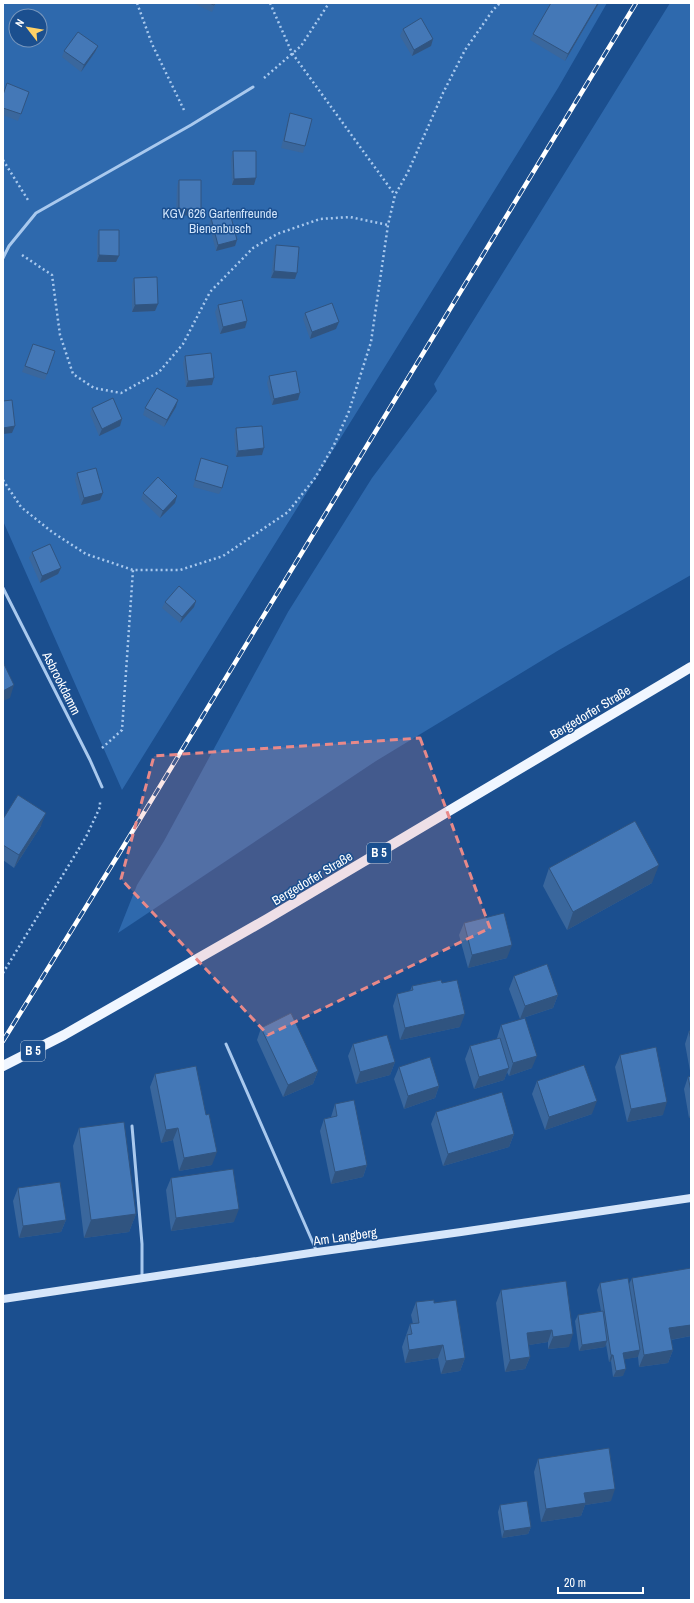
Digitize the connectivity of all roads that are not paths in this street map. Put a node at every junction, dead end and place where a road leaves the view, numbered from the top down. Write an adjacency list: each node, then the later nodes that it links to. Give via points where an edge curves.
1 (253, 87): 2 (lane, via 36,213 8,246)
2 (3, 258)
3 (3, 588): 5 (lane, Asbrookdamm)
4 (691, 667): 7 (main road, Bergedorfer Straße / B 5, via 267,919 64,1035)
5 (102, 787)
6 (226, 1044): 10 (lane)
7 (3, 1066)
8 (132, 1126): 11 (lane, via 142,1244)
9 (691, 1198): 10 (street, Am Langberg)
10 (317, 1252): 11 (street, Am Langberg)
11 (142, 1278): 12 (street, Am Langberg)
12 (3, 1298)

